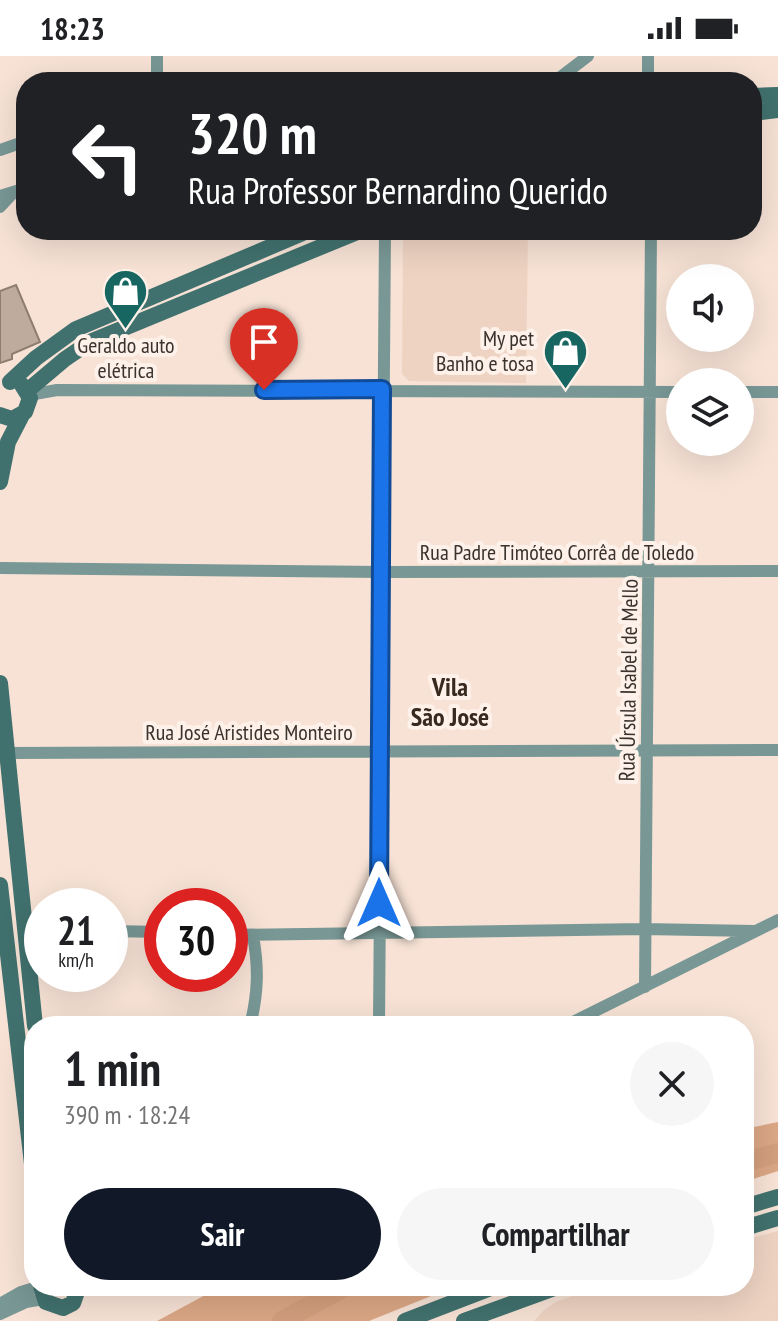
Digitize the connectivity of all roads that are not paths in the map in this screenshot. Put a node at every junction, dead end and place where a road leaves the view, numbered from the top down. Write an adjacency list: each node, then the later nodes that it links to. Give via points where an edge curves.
1 (588, 56): 2 (street)
2 (567, 72)
3 (16, 193): 4 (street)
4 (0, 207)
5 (287, 240): 12 (main road, via 76,329)
6 (311, 240): 10 (main road)
7 (338, 240): 10 (main road)
8 (385, 240): 13 (street)
9 (651, 240): 15 (street, Rua Úrsula Isabel de Mello)
10 (314, 250): 11 (main road, via 90,342)
11 (48, 374): 14 (street); 19 (main road)
12 (4, 382): 19 (main road, via 19,383)
13 (382, 389): 14 (street); 15 (street); 25 (street)
14 (57, 390): 19 (street)
15 (651, 391): 16 (street); 26 (street, Rua Úrsula Isabel de Mello)
16 (666, 392)
17 (754, 392): 18 (street)
18 (778, 392)
19 (28, 393): 21 (main road)
20 (0, 415): 21 (main road)
21 (22, 415): 22 (main road, via 8,442)
22 (0, 482)
23 (0, 568): 25 (street, Rua Padre Timóteo Corrêa de Toledo)
24 (778, 571): 26 (street, Rua Padre Timóteo Corrêa de Toledo)
25 (382, 572): 26 (street, Rua Padre Timóteo Corrêa de Toledo); 30 (street)
26 (649, 572): 28 (street, Rua Úrsula Isabel de Mello)
27 (0, 683): 31 (main road)
28 (648, 750): 29 (street, Rua José Aristides Monteiro); 30 (street, Rua José Aristides Monteiro); 36 (street, Rua Úrsula Isabel de Mello)
29 (778, 750)
30 (379, 752): 31 (street, Rua José Aristides Monteiro); 39 (street)
31 (7, 753): 33 (main road)
32 (0, 885): 37 (main road)
33 (28, 888)
34 (778, 920): 38 (street)
35 (24, 929): 37 (main road)
36 (644, 929): 38 (street); 39 (street); 42 (street, Rua Úrsula Isabel de Mello)
37 (7, 930): 48 (main road)
38 (754, 931): 42 (street)
39 (379, 933): 41 (street); 46 (street)
40 (248, 936): 41 (street)
41 (253, 936): 45 (street, via 258,996)
42 (645, 987): 47 (street)
43 (35, 992): 44 (main road)
44 (35, 1016)
45 (253, 1016)
46 (379, 1016)
47 (586, 1016)
48 (24, 1079)
49 (778, 1197): 50 (main road)
50 (754, 1204)
51 (778, 1218): 52 (main road)
52 (754, 1225)
53 (24, 1293): 59 (street)
54 (75, 1296): 58 (main road)
55 (470, 1296): 62 (main road)
56 (533, 1296): 63 (main road)
57 (45, 1300): 58 (main road, via 63,1308); 60 (street)
58 (73, 1303): 61 (main road)
59 (0, 1304)
60 (0, 1314)
61 (69, 1321)
62 (405, 1321)
63 (464, 1321)

